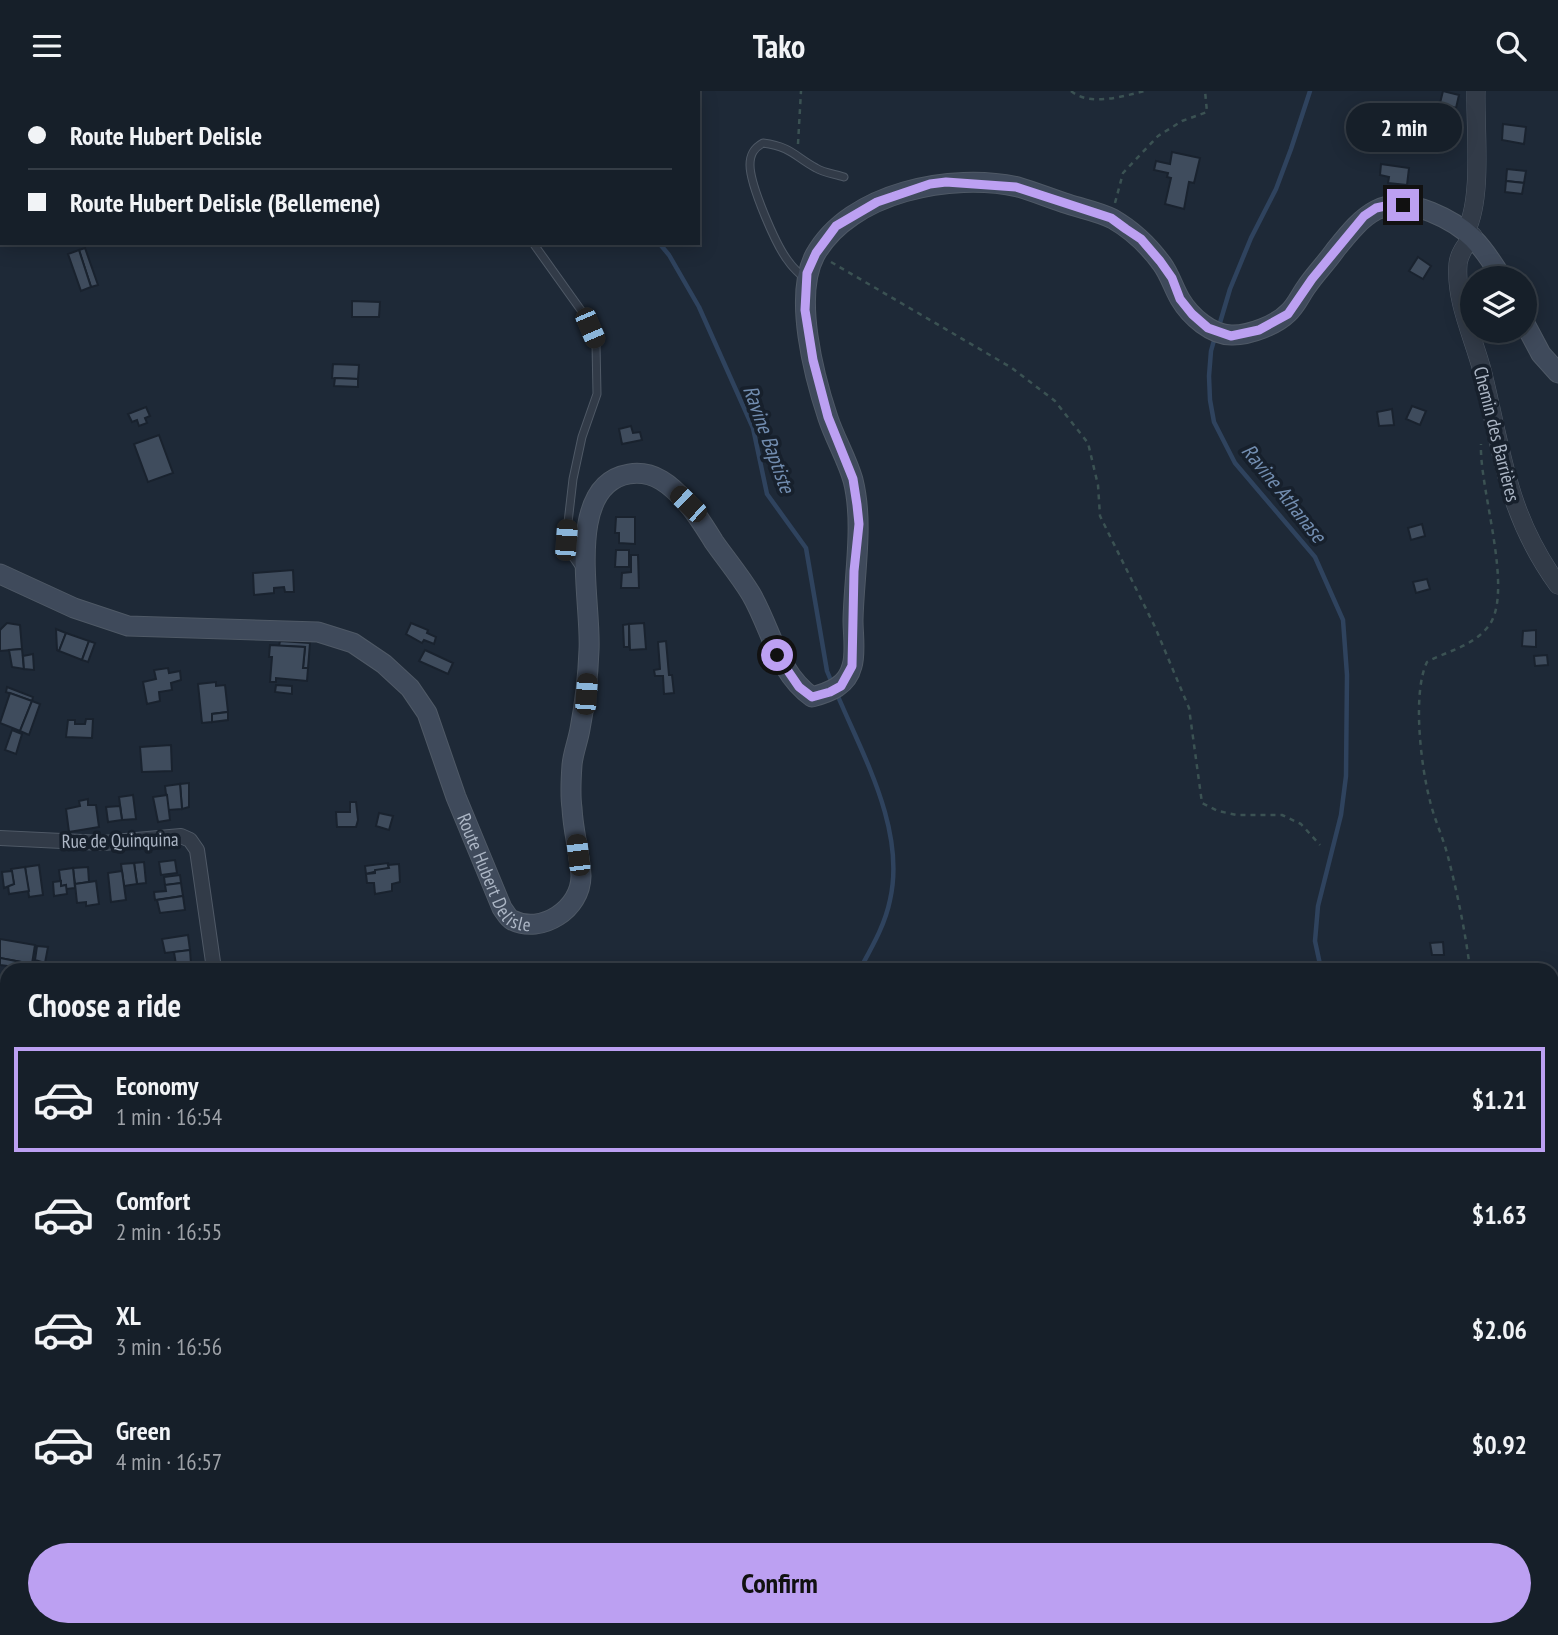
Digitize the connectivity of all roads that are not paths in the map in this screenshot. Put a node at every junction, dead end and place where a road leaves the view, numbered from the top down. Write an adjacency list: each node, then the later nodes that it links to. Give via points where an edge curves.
1 (1476, 91): 3 (street, Chemin des Barrières)
2 (844, 177): 6 (lane, via 817,169 789,150 764,143 754,149 750,167 774,235)
3 (1470, 233): 5 (main road); 6 (main road, Route Hubert Delisle, via 1419,207 1376,208 1350,231 1288,314 1259,330 1231,336 1208,328 1192,314 1160,261 1141,239 1111,218 1016,187 946,182 877,202 836,226 816,253); 12 (street, Chemin des Barrières, via 1458,263 1463,310 1510,494 1523,527)
4 (534, 245): 9 (lane, via 583,313 596,344 597,394 573,479 566,540)
5 (1493, 266)
6 (807, 282): 9 (main road, Route Hubert Delisle, via 805,310 813,360 828,417 853,479 859,524 852,666 841,686 812,697 799,687 777,655 750,593 688,504 664,480 642,472 608,482 591,512)
7 (1535, 343): 8 (main road)
8 (1558, 373)
9 (585, 572): 11 (main road, Route Hubert Delisle, via 587,682 571,783 581,879 573,901 551,922 532,925 511,920 502,908 427,713 410,688 353,643 318,632 128,626)
10 (0, 574): 11 (main road, Route Hubert Delisle)
11 (9, 584)
12 (1558, 585)
13 (0, 838): 14 (street, Rue de Quinquina, via 103,843 181,836 190,841 197,849)
14 (213, 963)

